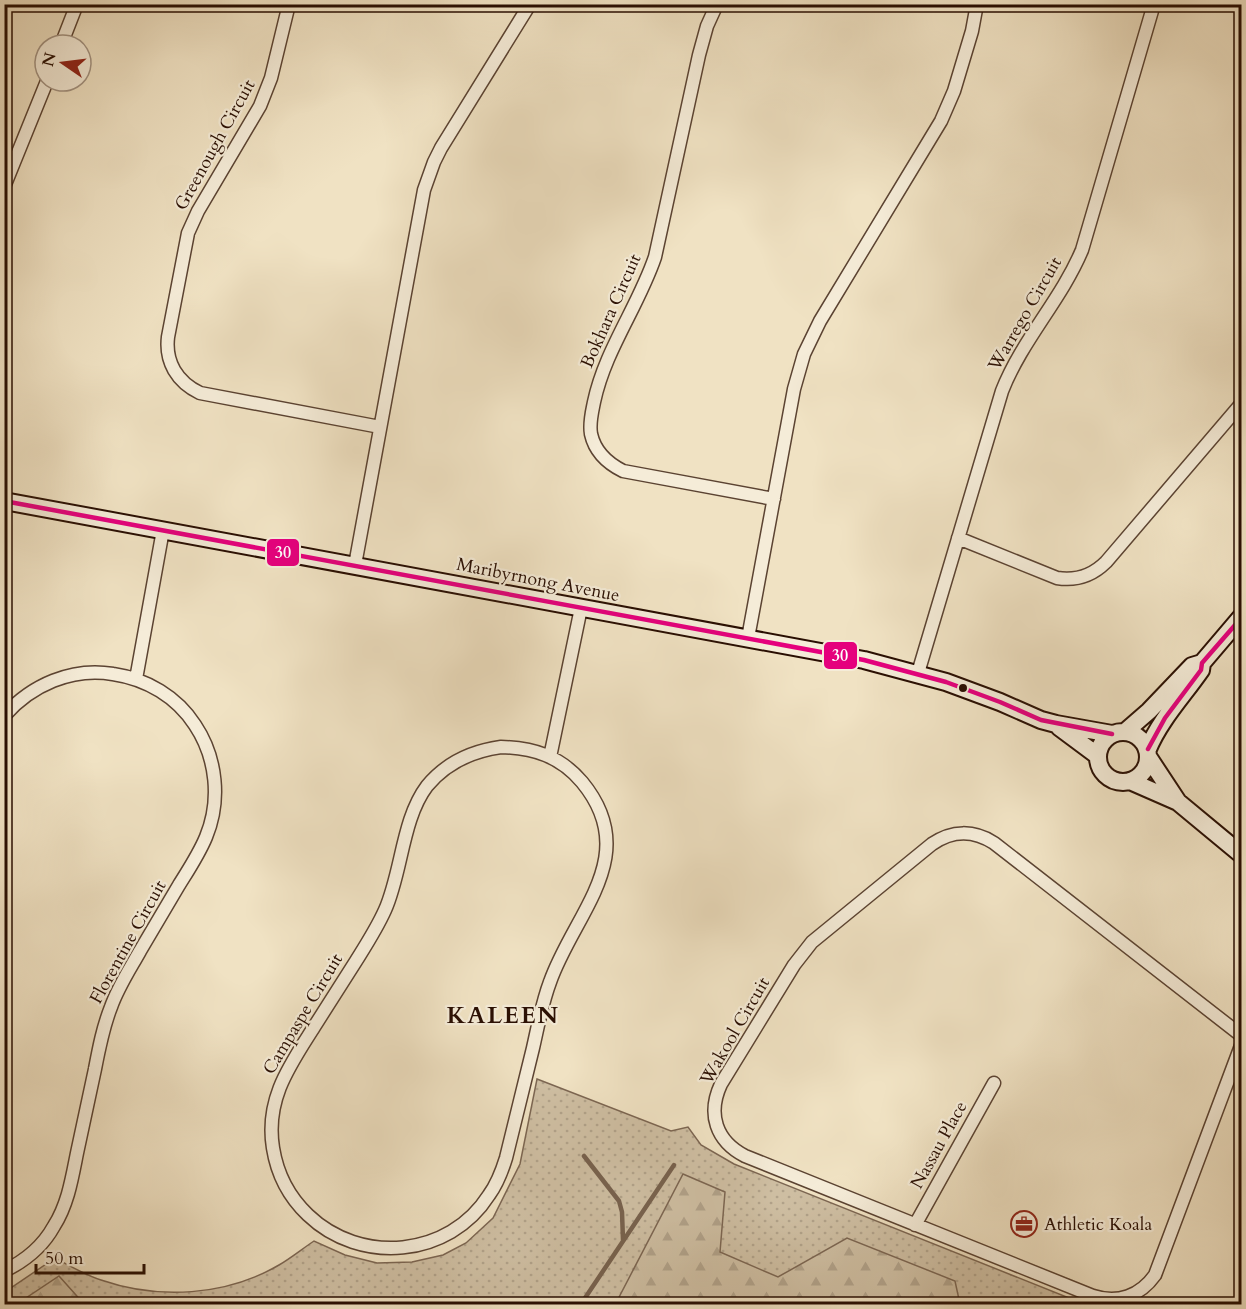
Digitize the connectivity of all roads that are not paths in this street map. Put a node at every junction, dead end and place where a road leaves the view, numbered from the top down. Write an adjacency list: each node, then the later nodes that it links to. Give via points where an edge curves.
1 (77, 4): 7 (street)
2 (289, 4): 11 (street, Greenough Circuit, via 266,92 188,232 168,354 179,378 200,393)
3 (530, 4): 11 (street, via 448,135 429,176)
4 (717, 4): 12 (street, Bokhara Circuit, via 699,55 655,257 601,376 591,433 602,456 623,471)
5 (977, 4): 12 (street, via 954,91 941,121 804,354)
6 (1154, 4): 15 (street, Warrego Circuit, via 1082,250 1004,384)
7 (66, 33)
8 (42, 93): 9 (street)
9 (4, 187)
10 (1242, 403): 15 (street, via 1101,567 1088,575 1057,578)
11 (380, 427): 16 (street)
12 (774, 499): 19 (street)
13 (4, 501): 14 (street, Maribyrnong Avenue)
14 (163, 530): 16 (street, Maribyrnong Avenue); 22 (street)
15 (958, 538): 21 (street, Warrego Circuit)
16 (355, 565): 17 (street, Maribyrnong Avenue)
17 (581, 608): 19 (street, Maribyrnong Avenue); 28 (street)
18 (1242, 616): 20 (street)
19 (748, 638): 21 (street, Maribyrnong Avenue)
20 (1202, 663): 25 (street, via 1192,666 1149,711); 26 (street, via 1201,670 1157,731)
21 (918, 674): 24 (street, Maribyrnong Avenue)
22 (136, 679): 23 (street, Florentine Circuit, via 96,672 69,675 32,691); 36 (street, Florentine Circuit, via 172,699 199,731 214,770 214,812 199,851 111,1007 70,1188 60,1215 36,1250)
23 (4, 716)
24 (1056, 724): 25 (street, Maribyrnong Avenue); 27 (street, Maribyrnong Avenue)
25 (1119, 733): 26 (street, via 1139,737); 27 (street, via 1102,743)
26 (1148, 753): 29 (street, via 1147,766); 30 (street)
27 (1098, 756): 29 (street, via 1105,775 1117,782)
28 (550, 757): 28 (street, Campaspe Circuit, via 571,770 594,799 605,834 605,859 599,883 549,984 501,1172 480,1208 446,1235 420,1245 392,1249 350,1242 314,1221 294,1200 280,1175 271,1133 274,1105 283,1078 379,923 391,895 414,810 426,788 454,762 483,750 514,747)
29 (1130, 781): 30 (street)
30 (1178, 802): 31 (street)
31 (1242, 855)
32 (1242, 1036): 35 (street, Wakool Circuit, via 987,838 963,832 939,839 803,953 722,1084 714,1109 720,1134 738,1152)
33 (1242, 1043): 35 (street, Wakool Circuit, via 1158,1268 1138,1292 1116,1300 1093,1296)
34 (994, 1083): 35 (street, Nassau Place)
35 (915, 1225)
36 (4, 1271)

